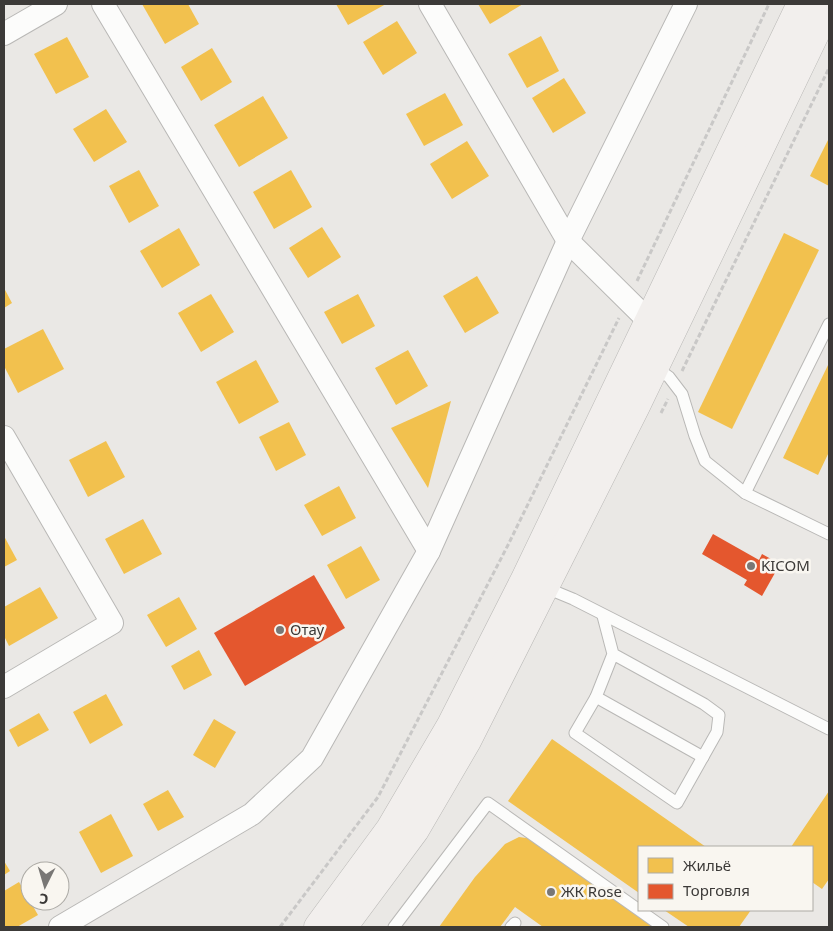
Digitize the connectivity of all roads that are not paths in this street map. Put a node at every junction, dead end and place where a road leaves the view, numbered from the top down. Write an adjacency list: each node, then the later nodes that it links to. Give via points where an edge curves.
1 (56, 4): 7 (street)
2 (103, 4): 17 (street)
3 (430, 4): 8 (street)
4 (686, 4): 8 (street)
5 (801, 4): 9 (main road)
6 (829, 5): 11 (main road)
7 (4, 34)
8 (568, 242): 9 (street); 17 (street)
9 (649, 320): 11 (street); 13 (main road)
10 (829, 324): 15 (lane)
11 (668, 341): 12 (main road)
12 (655, 367): 13 (main road); 15 (lane, via 669,377 682,394 705,461)
13 (625, 400): 18 (main road)
14 (4, 437): 21 (street, via 112,624)
15 (745, 493): 16 (lane)
16 (829, 534)
17 (429, 551): 27 (street, via 312,758 252,814)
18 (535, 583): 19 (lane); 28 (main road, via 390,829); 29 (main road, via 467,741 415,830)
19 (604, 616): 20 (lane); 23 (lane)
20 (613, 654): 22 (lane); 24 (lane, via 718,715 717,732)
21 (4, 687)
22 (596, 697): 24 (lane); 24 (lane, via 575,733 677,803)
23 (829, 729)
24 (703, 757)
25 (638, 909): 30 (lane, via 488,803)
26 (640, 911): 31 (lane)
27 (60, 927)
28 (318, 927)
29 (343, 927)
30 (394, 927)
31 (663, 927)

